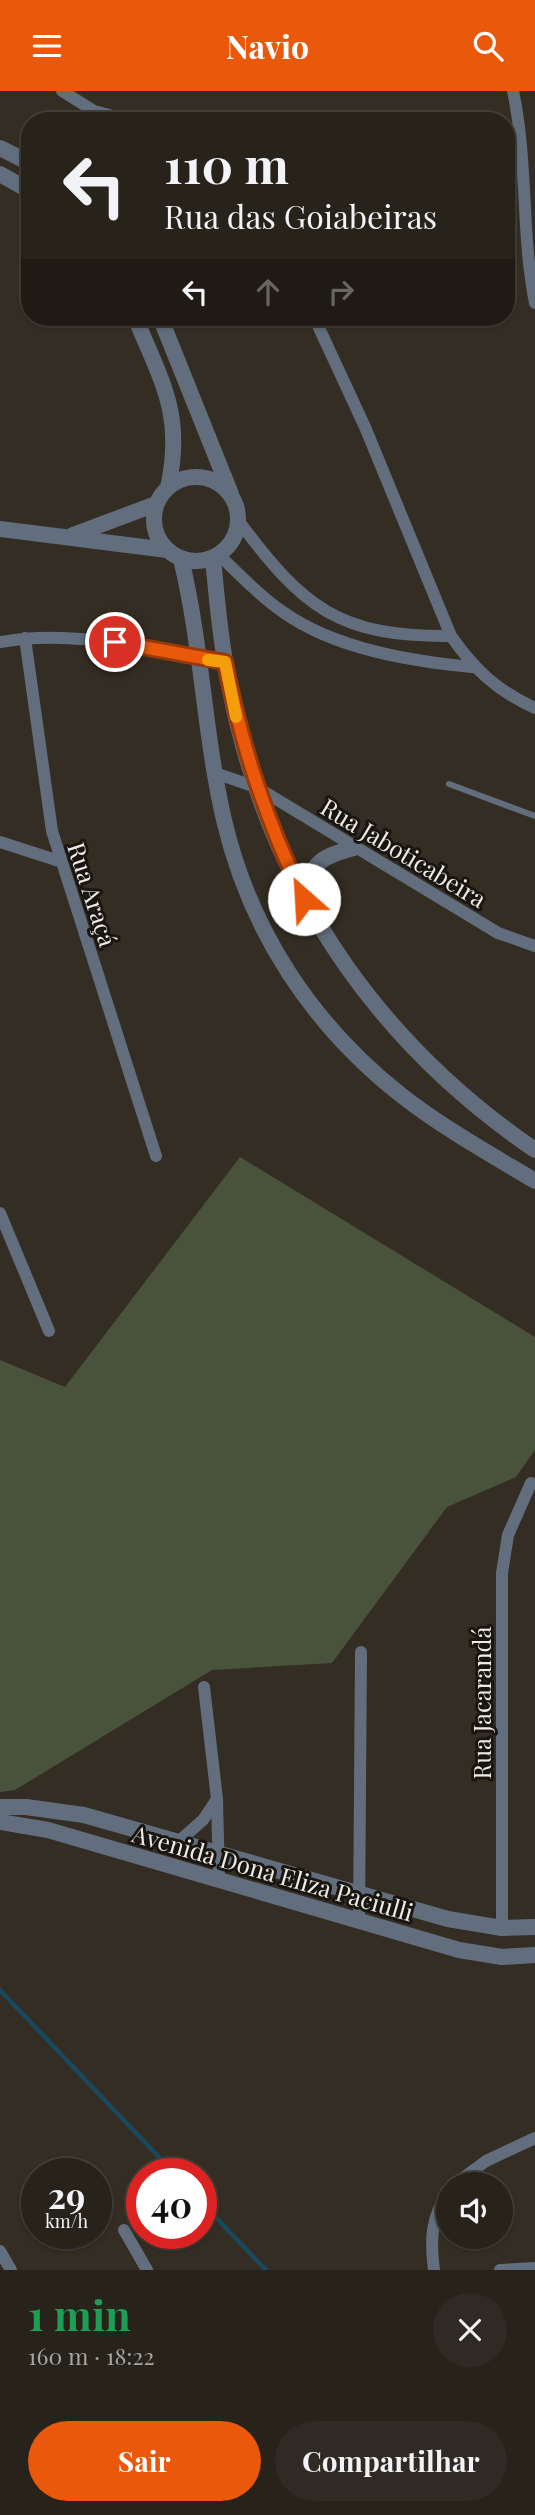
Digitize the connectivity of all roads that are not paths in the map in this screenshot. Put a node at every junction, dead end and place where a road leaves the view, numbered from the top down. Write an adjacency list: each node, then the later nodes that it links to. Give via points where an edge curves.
1 (62, 91): 3 (street)
2 (513, 91): 4 (street)
3 (98, 112)
4 (515, 112)
5 (515, 115): 10 (street)
6 (0, 148): 7 (street)
7 (21, 158)
8 (0, 174): 9 (street)
9 (21, 186)
10 (535, 303)
11 (138, 326): 14 (street, via 173,415 175,446)
12 (164, 326): 15 (street)
13 (318, 326): 22 (street)
14 (168, 488): 15 (street, via 185,478 205,478 223,487); 16 (street)
15 (235, 503): 17 (street)
16 (156, 504): 19 (street); 20 (street, via 157,537)
17 (238, 520): 21 (street, via 229,546); 22 (street, via 290,585 318,608 380,632)
18 (0, 530): 19 (street)
19 (69, 537): 20 (street)
20 (174, 555): 21 (street, via 197,562); 25 (street)
21 (216, 557): 26 (street); 27 (street, via 283,613 309,628 386,652)
22 (451, 636): 27 (street)
23 (25, 638): 24 (street); 25 (street, via 90,638); 35 (street, Rua Araçá, via 47,807)
24 (0, 642)
25 (198, 658): 26 (street); 29 (street)
26 (225, 662): 31 (street, via 237,726)
27 (472, 667): 28 (street, via 496,687)
28 (535, 708)
29 (215, 773): 31 (street, Rua Jaboticabeira); 40 (street, via 229,840 251,901 279,959 317,1015 401,1095)
30 (449, 783): 32 (lane)
31 (256, 787): 34 (street, Rua Jaboticabeira); 36 (street)
32 (535, 816)
33 (0, 842): 35 (street)
34 (354, 848): 36 (street, via 316,864); 37 (street, Rua Jaboticabeira, via 498,933)
35 (59, 861): 39 (street, Rua Araçá)
36 (304, 899): 38 (street, via 350,974 412,1049 473,1105)
37 (535, 946)
38 (535, 1150)
39 (156, 1156)
40 (535, 1181)
41 (0, 1213): 42 (street)
42 (50, 1331)
43 (531, 1483): 55 (street, Rua Jacarandá, via 508,1535 502,1573)
44 (361, 1652): 52 (street)
45 (204, 1687): 46 (street)
46 (217, 1799): 49 (street, via 203,1820); 50 (street)
47 (0, 1807): 49 (street, Avenida Dona Eliza Paciulli, via 84,1815)
48 (0, 1822): 51 (street, Avenida Dona Eliza Paciulli, via 48,1830)
49 (178, 1842): 50 (street, Avenida Dona Eliza Paciulli)
50 (220, 1853): 51 (street); 52 (street, Avenida Dona Eliza Paciulli)
51 (219, 1878): 53 (street, Avenida Dona Eliza Paciulli)
52 (361, 1895): 53 (street); 55 (street, Avenida Dona Eliza Paciulli, via 448,1919)
53 (359, 1921): 56 (street, Avenida Dona Eliza Paciulli, via 459,1950 502,1957)
54 (535, 1927): 55 (street, Avenida Dona Eliza Paciulli)
55 (502, 1928)
56 (535, 1955)
57 (535, 2138): 58 (street)
58 (471, 2172)
59 (436, 2213): 65 (street, via 430,2242)
60 (124, 2230): 64 (street)
61 (0, 2251): 63 (street)
62 (535, 2268): 66 (street)
63 (11, 2270)
64 (147, 2270)
65 (434, 2270)
66 (500, 2270)

